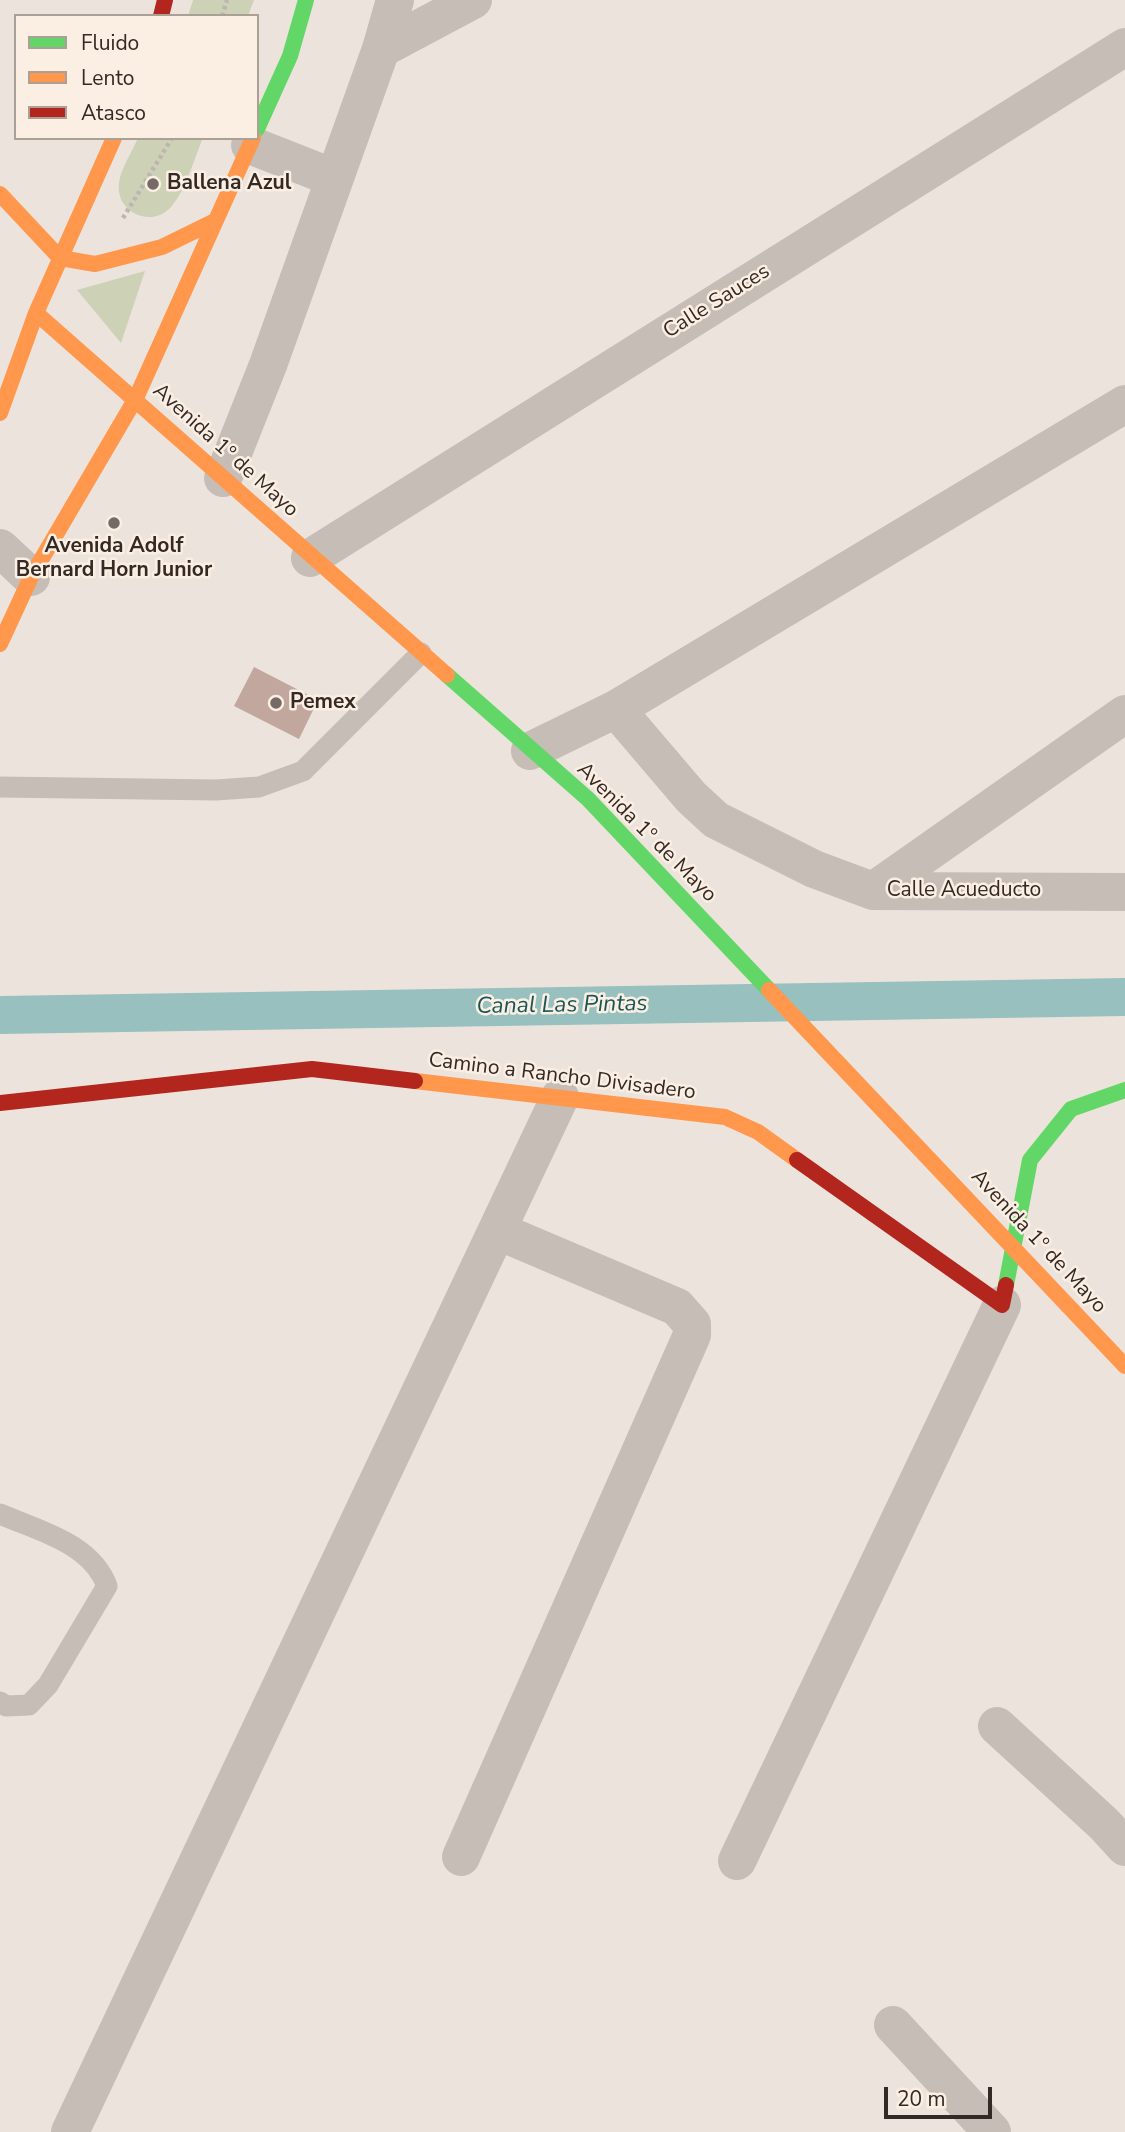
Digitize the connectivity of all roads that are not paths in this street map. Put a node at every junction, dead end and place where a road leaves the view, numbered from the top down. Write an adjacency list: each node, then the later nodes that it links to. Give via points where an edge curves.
1 (306, 0): 6 (main road, via 290,56)
2 (395, 0): 5 (street)
3 (473, 0): 5 (street)
4 (1125, 47): 20 (street, Calle Sauces)
5 (381, 49): 10 (street)
6 (259, 124)
7 (113, 140): 13 (main road)
8 (252, 140): 12 (main road)
9 (259, 140): 10 (street)
10 (334, 178): 18 (street)
11 (0, 194): 13 (main road)
12 (213, 222): 13 (main road, via 162,247 95,264); 15 (main road)
13 (60, 258): 14 (main road)
14 (36, 313): 15 (main road, Avenida 1º de Mayo); 17 (main road)
15 (136, 398): 18 (main road, Avenida 1º de Mayo); 21 (main road)
16 (1125, 404): 24 (street)
17 (0, 413)
18 (223, 478): 20 (main road, Avenida 1º de Mayo)
19 (0, 548): 21 (street)
20 (310, 558): 23 (main road, Avenida 1º de Mayo)
21 (31, 577): 22 (main road)
22 (0, 644)
23 (421, 653): 26 (main road, Avenida 1º de Mayo); 27 (lane, via 303,771 259,787)
24 (616, 709): 26 (street); 28 (street, Calle Acueducto, via 716,820 777,853)
25 (1125, 714): 28 (street)
26 (530, 751): 34 (main road, Avenida 1º de Mayo, via 588,799)
27 (0, 788)
28 (873, 891): 29 (street, Calle Acueducto)
29 (1125, 892)
30 (1125, 1090): 34 (main road, via 1071,1109 1030,1160)
31 (561, 1097): 32 (main road, Camino a Rancho Divisadero, via 312,1069); 33 (street); 35 (main road, Camino a Rancho Divisadero, via 725,1117 758,1132)
32 (0, 1103)
33 (498, 1231): 41 (street, via 677,1307 692,1324 692,1335); 44 (street)
34 (1014, 1246): 35 (main road); 36 (main road, Avenida 1º de Mayo)
35 (1002, 1306): 42 (street)
36 (1125, 1366)
37 (0, 1514): 38 (lane, via 77,1547 101,1570 107,1586 48,1685 29,1704 6,1706)
38 (0, 1702)
39 (997, 1726): 40 (street)
40 (1125, 1847)
41 (461, 1857)
42 (737, 1861)
43 (893, 2025): 45 (street)
44 (70, 2132)
45 (992, 2132)

